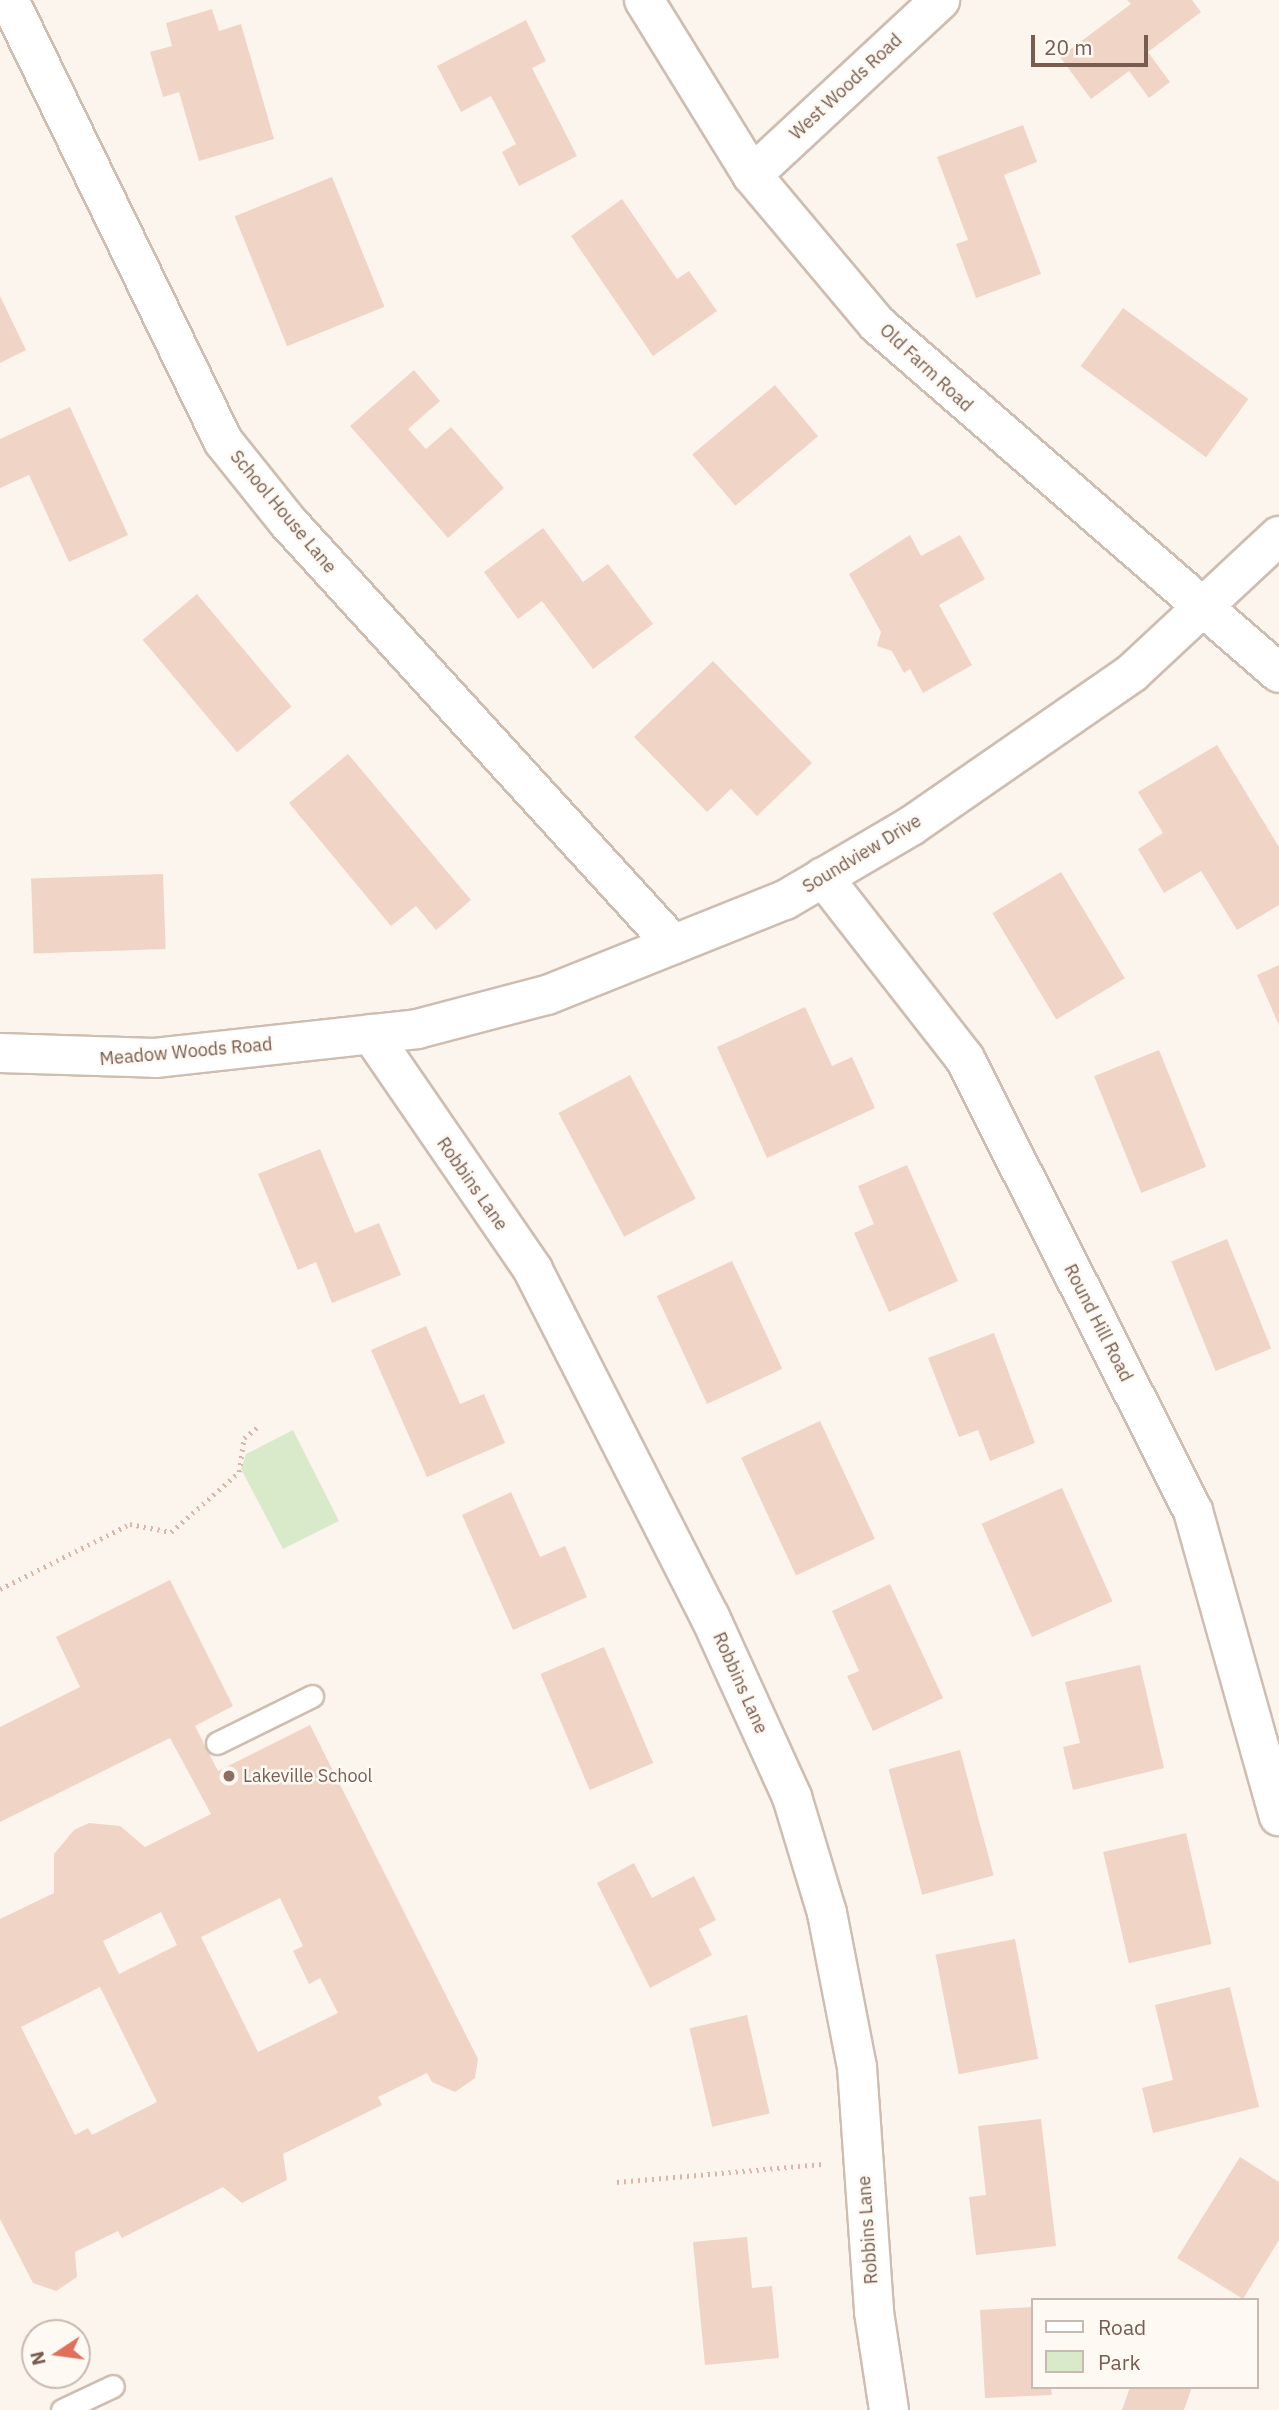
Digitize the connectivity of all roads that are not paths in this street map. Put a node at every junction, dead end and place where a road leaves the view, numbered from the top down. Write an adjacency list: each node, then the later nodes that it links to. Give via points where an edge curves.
1 (9, 0): 9 (street, School House Lane, via 223,441 287,522)
2 (644, 0): 4 (street, Old Farm Road)
3 (940, 0): 4 (street, West Woods Road)
4 (752, 175): 6 (street, Old Farm Road, via 877,324)
5 (1279, 536): 6 (street, Soundview Drive)
6 (1201, 609): 7 (street, Old Farm Road); 8 (street, Soundview Drive, via 1132,673 911,826)
7 (1279, 673)
8 (823, 877): 9 (street, Soundview Drive, via 785,900); 14 (street, Round Hill Road, via 965,1059 1193,1511)
9 (673, 944): 10 (street, Soundview Drive, via 547,995)
10 (371, 1034): 11 (street, Meadow Woods Road, via 155,1058); 17 (street, Robbins Lane, via 533,1270 710,1617 792,1797 827,1913 857,2067)
11 (0, 1053)
12 (312, 1696): 13 (lane)
13 (217, 1743)
14 (1279, 1816)
15 (113, 2386): 16 (lane)
16 (62, 2410)
17 (888, 2410)

